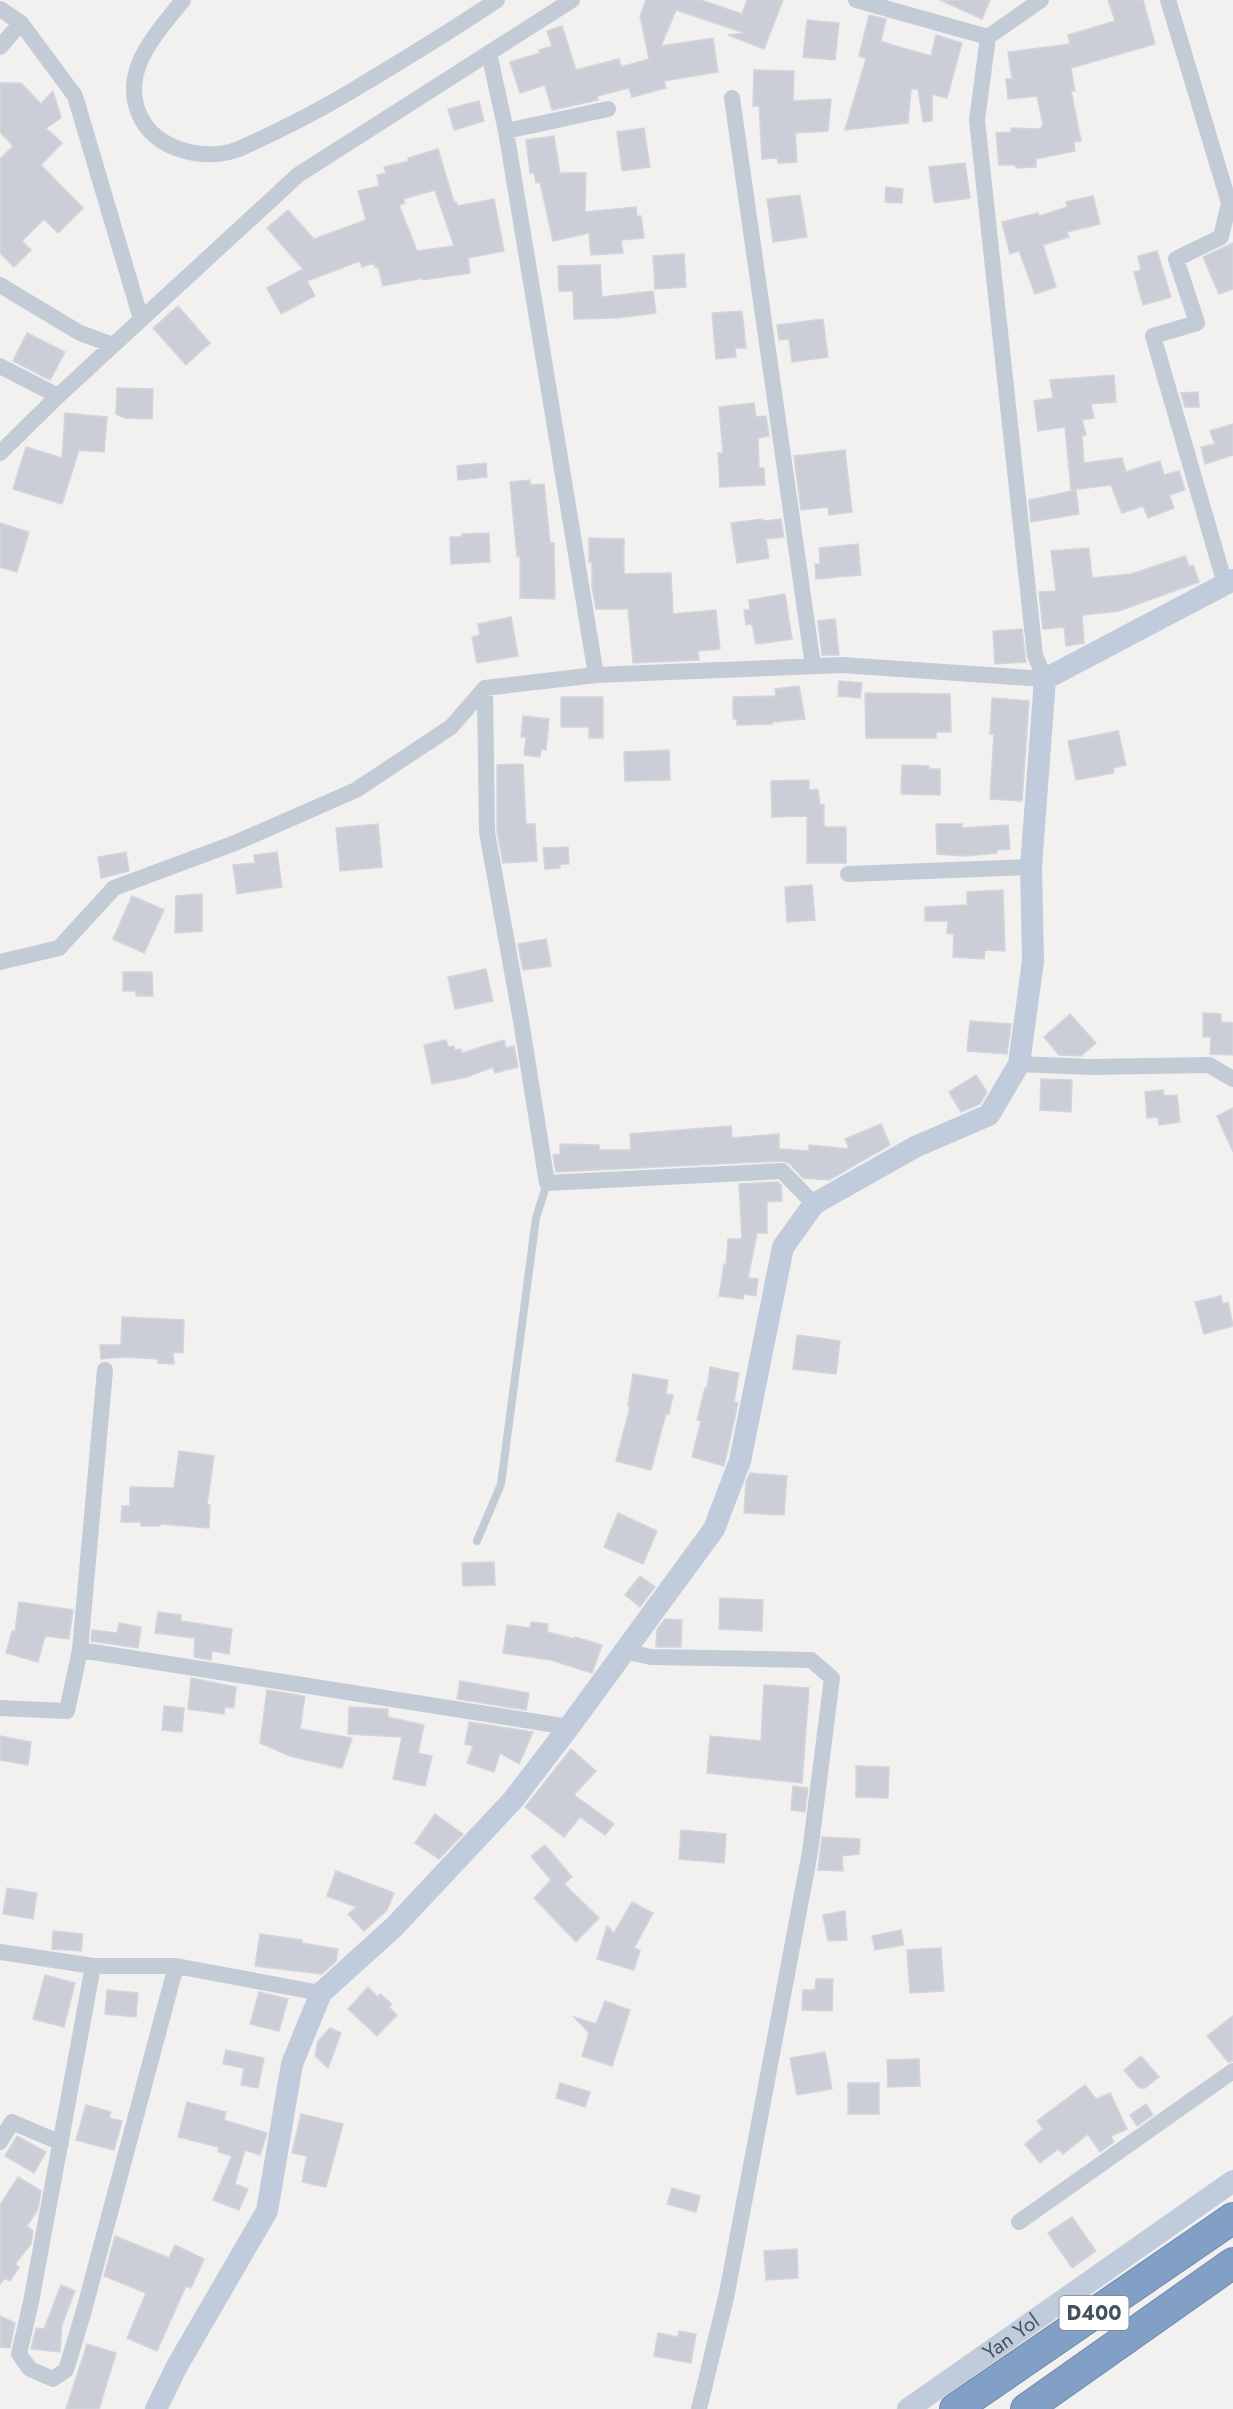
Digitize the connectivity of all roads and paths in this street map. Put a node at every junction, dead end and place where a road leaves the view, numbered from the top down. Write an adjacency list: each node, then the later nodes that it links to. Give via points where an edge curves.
1 (183, 0): 2 (street, via 141,57 134,96 141,118 156,137 185,151 211,154 235,150 314,114)
2 (497, 0)
3 (572, 0): 11 (street)
4 (856, 0): 9 (street)
5 (1041, 0): 9 (street)
6 (1168, 0): 15 (street)
7 (0, 9): 8 (street)
8 (21, 24): 10 (street); 17 (street, via 75,96)
9 (988, 37): 25 (street, via 977,120 1035,655)
10 (0, 47)
11 (489, 53): 14 (street); 17 (street, via 298,175)
12 (732, 98): 23 (street)
13 (608, 109): 14 (street)
14 (506, 131): 24 (street)
15 (1231, 203): 22 (street, via 1221,237 1176,259 1197,323 1153,336)
16 (0, 285): 18 (street, via 81,333)
17 (141, 319): 18 (street)
18 (113, 345): 20 (street)
19 (0, 366): 20 (street)
20 (58, 396): 21 (street)
21 (0, 453)
22 (1229, 582): 25 (street)
23 (813, 666): 24 (street); 25 (street)
24 (596, 675): 26 (street)
25 (1045, 679): 27 (street)
26 (485, 688): 29 (street, via 451,727 356,790 235,843 114,888 59,948); 32 (street, via 487,832)
27 (1031, 867): 28 (street); 30 (street, via 1033,961)
28 (848, 874)
29 (0, 962)
30 (1019, 1064): 31 (street, via 1209,1065); 33 (street, via 989,1115 915,1147)
31 (1233, 1079)
32 (548, 1183): 33 (street, via 782,1172); 35 (lane, via 536,1218 501,1484)
33 (814, 1204): 37 (street, via 783,1247 740,1461 714,1529)
34 (105, 1370): 36 (street)
35 (477, 1540)
36 (80, 1650): 38 (street, via 67,1711); 39 (street)
37 (624, 1651): 39 (street); 52 (street, via 651,1657 812,1660 832,1678 810,1852 727,2293)
38 (0, 1708)
39 (569, 1727): 43 (street, via 513,1800 394,1927)
40 (0, 1952): 41 (street)
41 (93, 1966): 42 (street); 46 (street)
42 (176, 1966): 43 (street); 46 (street, via 83,2314 66,2370 53,2379 30,2369 19,2354)
43 (321, 1993): 51 (street, via 292,2064 267,2211)
44 (1233, 2071): 49 (street)
45 (0, 2142): 46 (street, via 12,2122)
46 (61, 2144)
47 (1233, 2181): 53 (street, Yan Yol)
48 (1233, 2218): 54 (highway, D400)
49 (1019, 2222)
50 (1233, 2263): 55 (highway, D400)
51 (156, 2409)
52 (699, 2409)
53 (908, 2409)
54 (955, 2409)
55 (1026, 2409)

